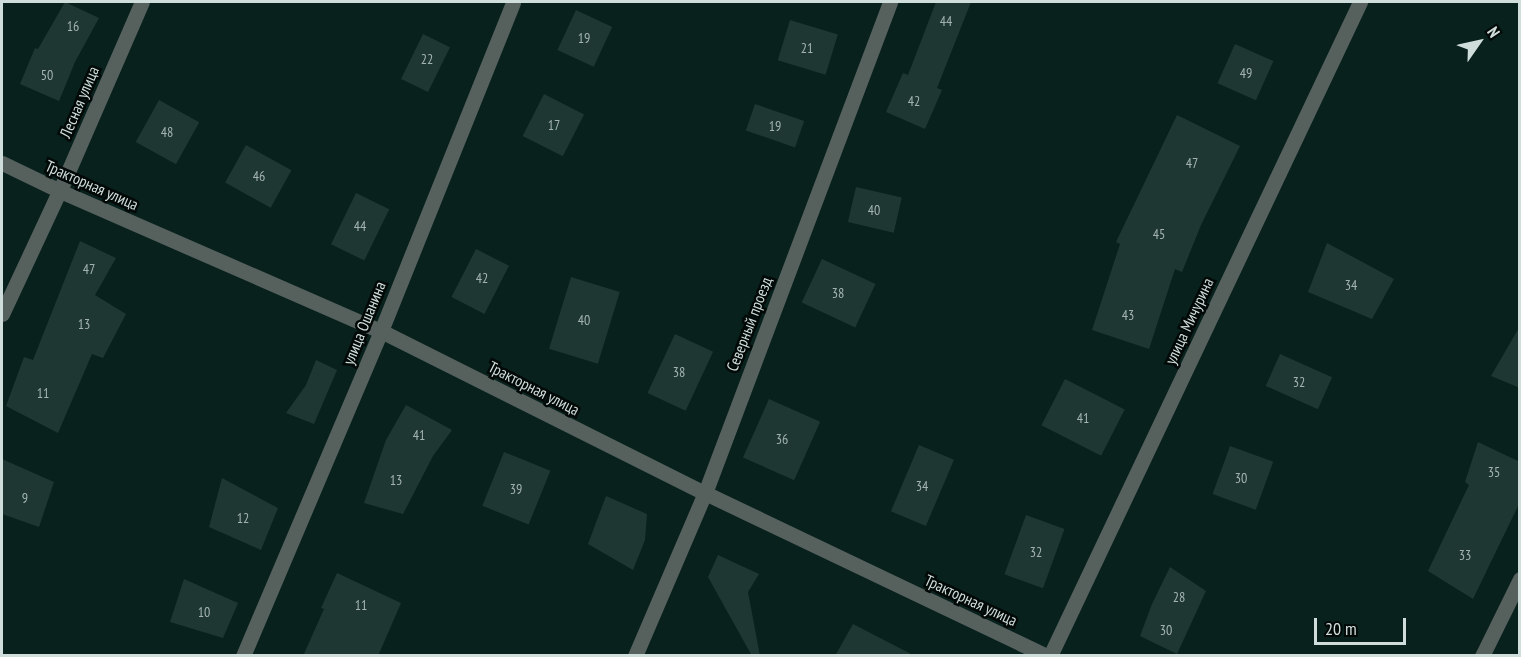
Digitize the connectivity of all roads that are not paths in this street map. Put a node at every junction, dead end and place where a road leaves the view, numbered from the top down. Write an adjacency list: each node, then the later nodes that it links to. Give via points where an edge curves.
1 (142, 2): 6 (street, Лесная улица)
2 (513, 2): 8 (street, улица Ошанина)
3 (890, 2): 9 (street, Северный проезд)
4 (1360, 2): 13 (street, улица Мичурина)
5 (2, 163): 6 (street, Тракторная улица)
6 (60, 191): 7 (street, Лесная улица); 8 (street, Тракторная улица)
7 (2, 314)
8 (381, 331): 9 (street, Тракторная улица); 11 (street, улица Ошанина)
9 (705, 493): 12 (street, Северный проезд); 13 (street, Тракторная улица)
10 (1520, 579): 14 (street)
11 (243, 656)
12 (635, 656)
13 (1048, 656)
14 (1482, 656)

